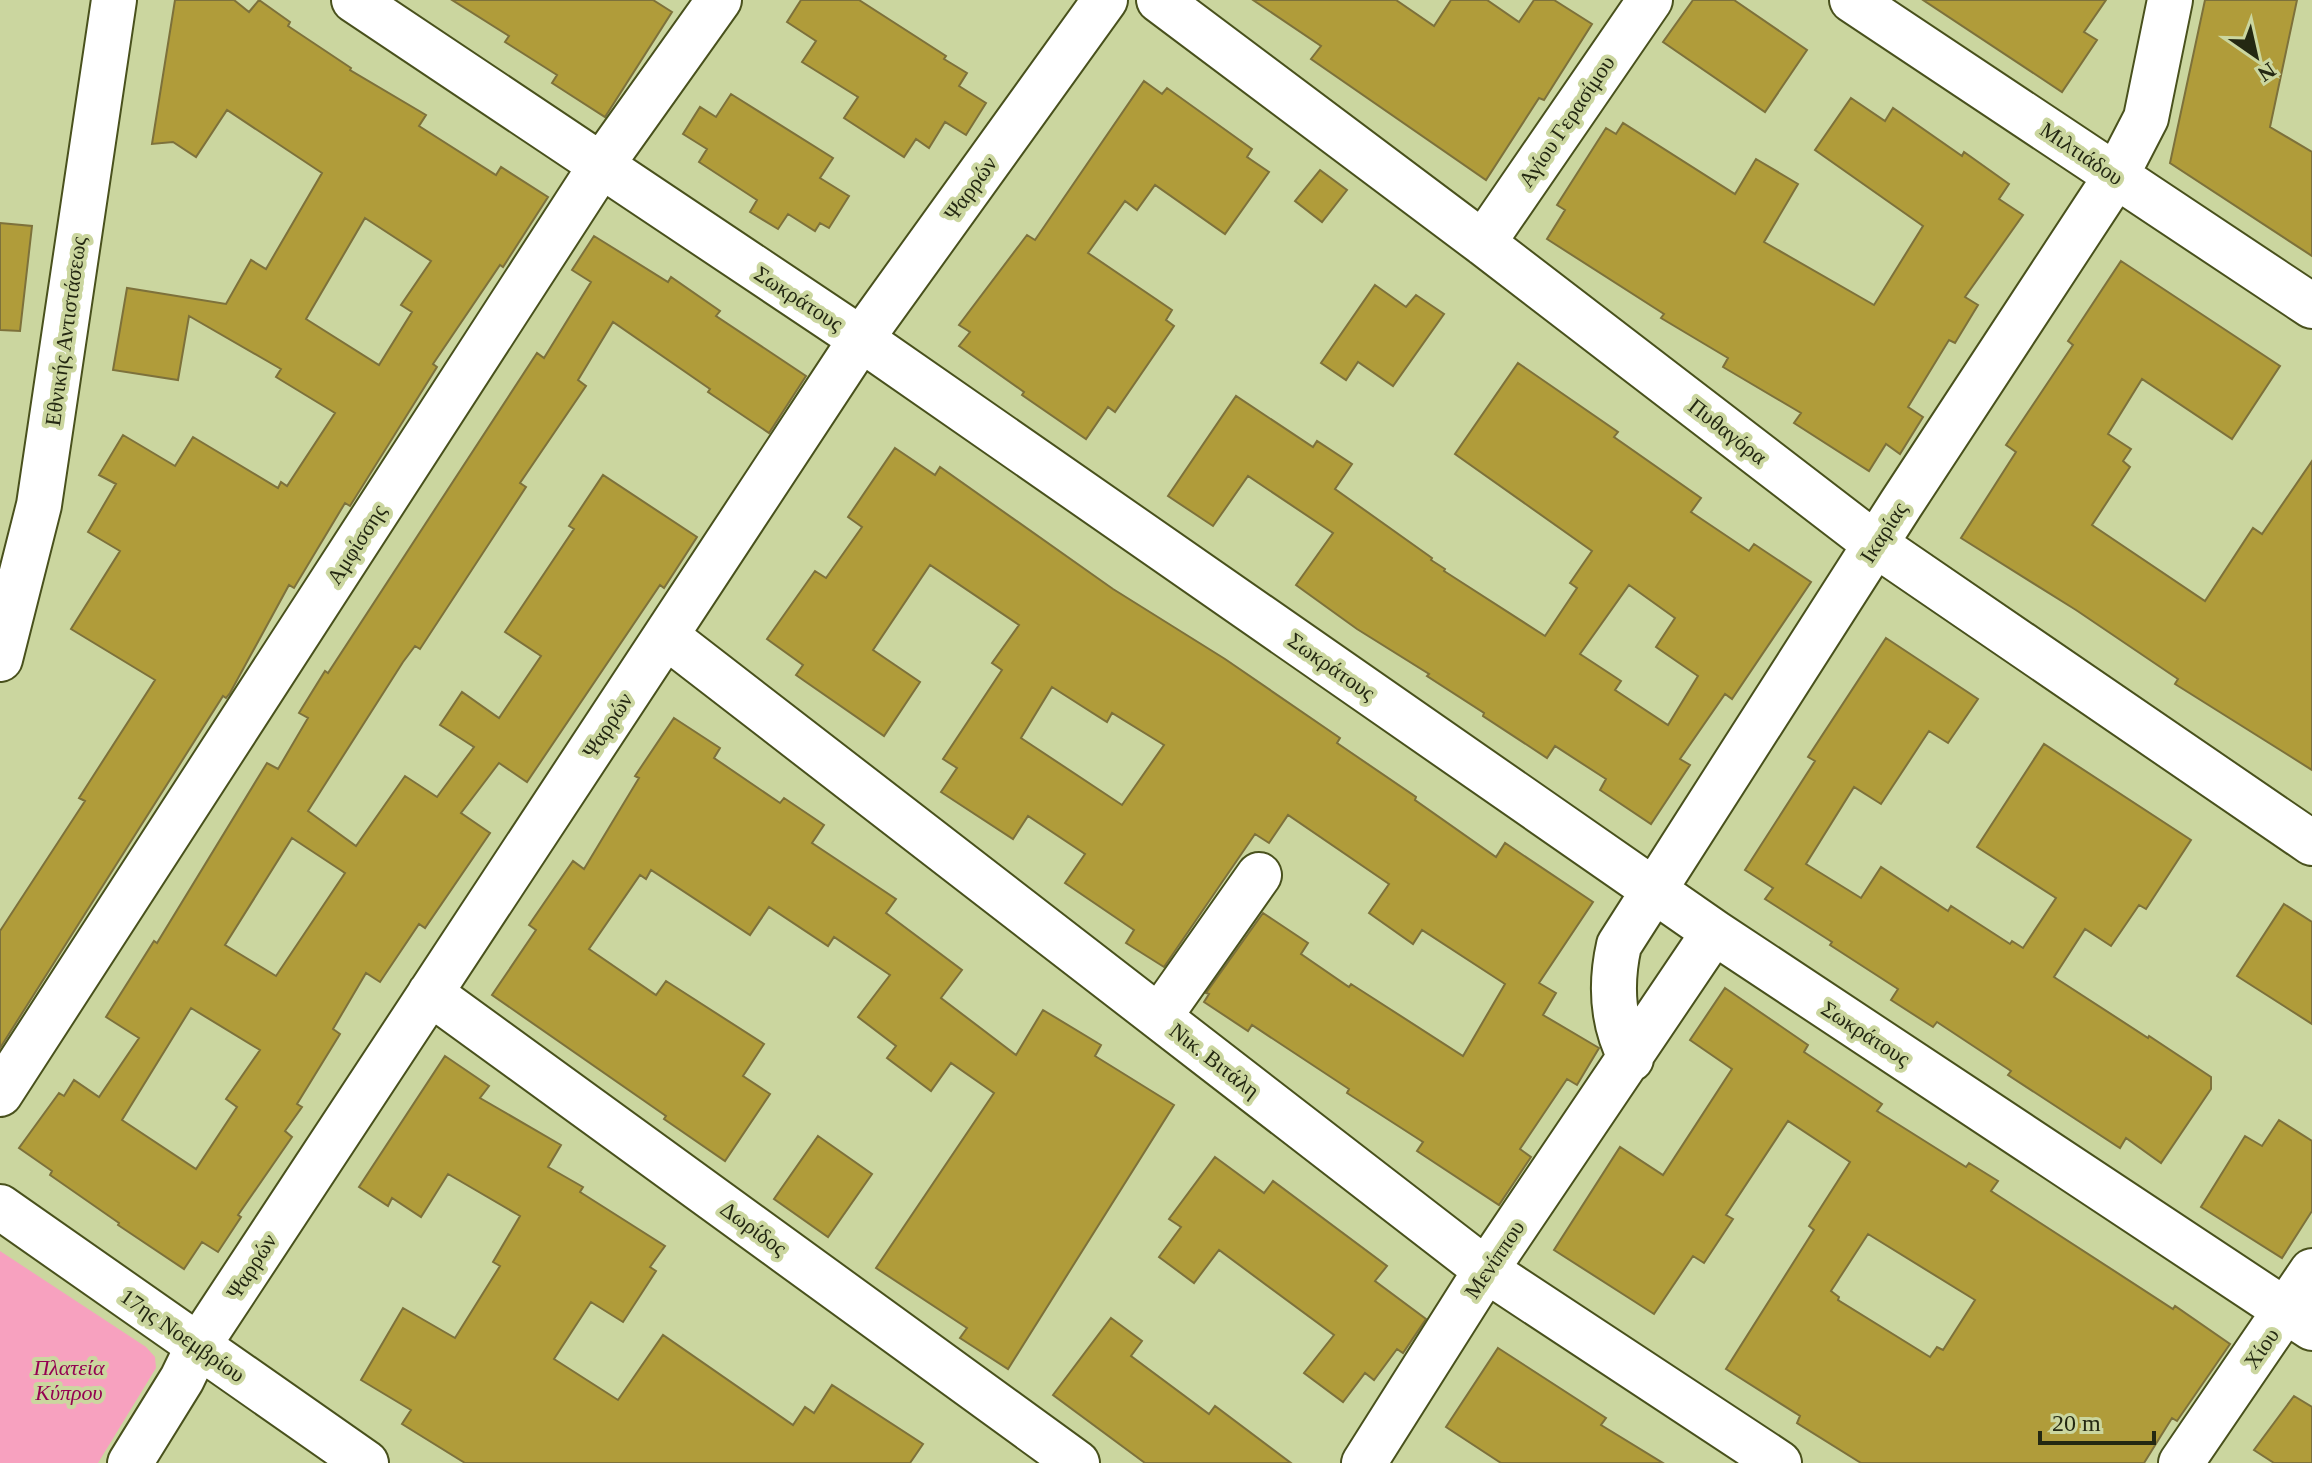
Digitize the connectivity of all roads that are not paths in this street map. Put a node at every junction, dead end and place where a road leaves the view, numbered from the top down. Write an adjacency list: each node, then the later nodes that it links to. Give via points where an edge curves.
1 (114, 0): 16 (street, Εθνικής Αντιστάσεως, via 39,505)
2 (354, 0): 9 (street, Σωκράτους)
3 (719, 0): 9 (street, Αμφίσσης)
4 (1105, 0): 13 (street, Ψαρρών)
5 (1159, 0): 11 (street, Πυθαγόρα)
6 (1650, 0): 11 (street, Αγίου Γερασίμου)
7 (1852, 0): 10 (street, Μιλτιάδου)
8 (2170, 0): 10 (street, Ικαρίας, via 2146,118)
9 (600, 167): 13 (street, Σωκράτους); 24 (street, Αμφίσσης)
10 (2116, 176): 12 (street, Μιλτιάδου); 14 (street, Ικαρίας)
11 (1483, 243): 14 (street, Πυθαγόρα)
12 (2312, 306)
13 (861, 339): 15 (street, Ψαρρών); 19 (street, Σωκράτους)
14 (1875, 544): 17 (street, Πυθαγόρα); 19 (street, Ικαρίας)
15 (666, 636): 21 (street, Ψαρρών); 22 (street, Νικ. Βιτάλη)
16 (0, 659)
17 (2312, 843)
18 (1259, 875): 22 (street)
19 (1653, 890): 20 (street, Σωκράτους); 23 (street, via 1619,945 1613,975 1618,1027)
20 (1714, 932): 23 (street, Μενίππου); 28 (street, Σωκράτους)
21 (430, 993): 29 (street, Ψαρρών); 32 (street, Δωρίδος)
22 (1159, 1017): 26 (street, Νικ. Βιτάλη)
23 (1631, 1059): 26 (street, Μενίππου)
24 (0, 1094)
25 (0, 1207): 29 (street, 17ης Νοεμβρίου)
26 (1486, 1270): 33 (street, Μενίππου); 34 (street, Νικ. Βιτάλη)
27 (2312, 1271): 28 (street, Χίου)
28 (2299, 1319): 35 (street, Χίου)
29 (198, 1346): 30 (street, Ψαρρών); 31 (street, 17ης Νοεμβρίου)
30 (130, 1463)
31 (366, 1463)
32 (1077, 1463)
33 (1364, 1463)
34 (1779, 1463)
35 (2181, 1463)

